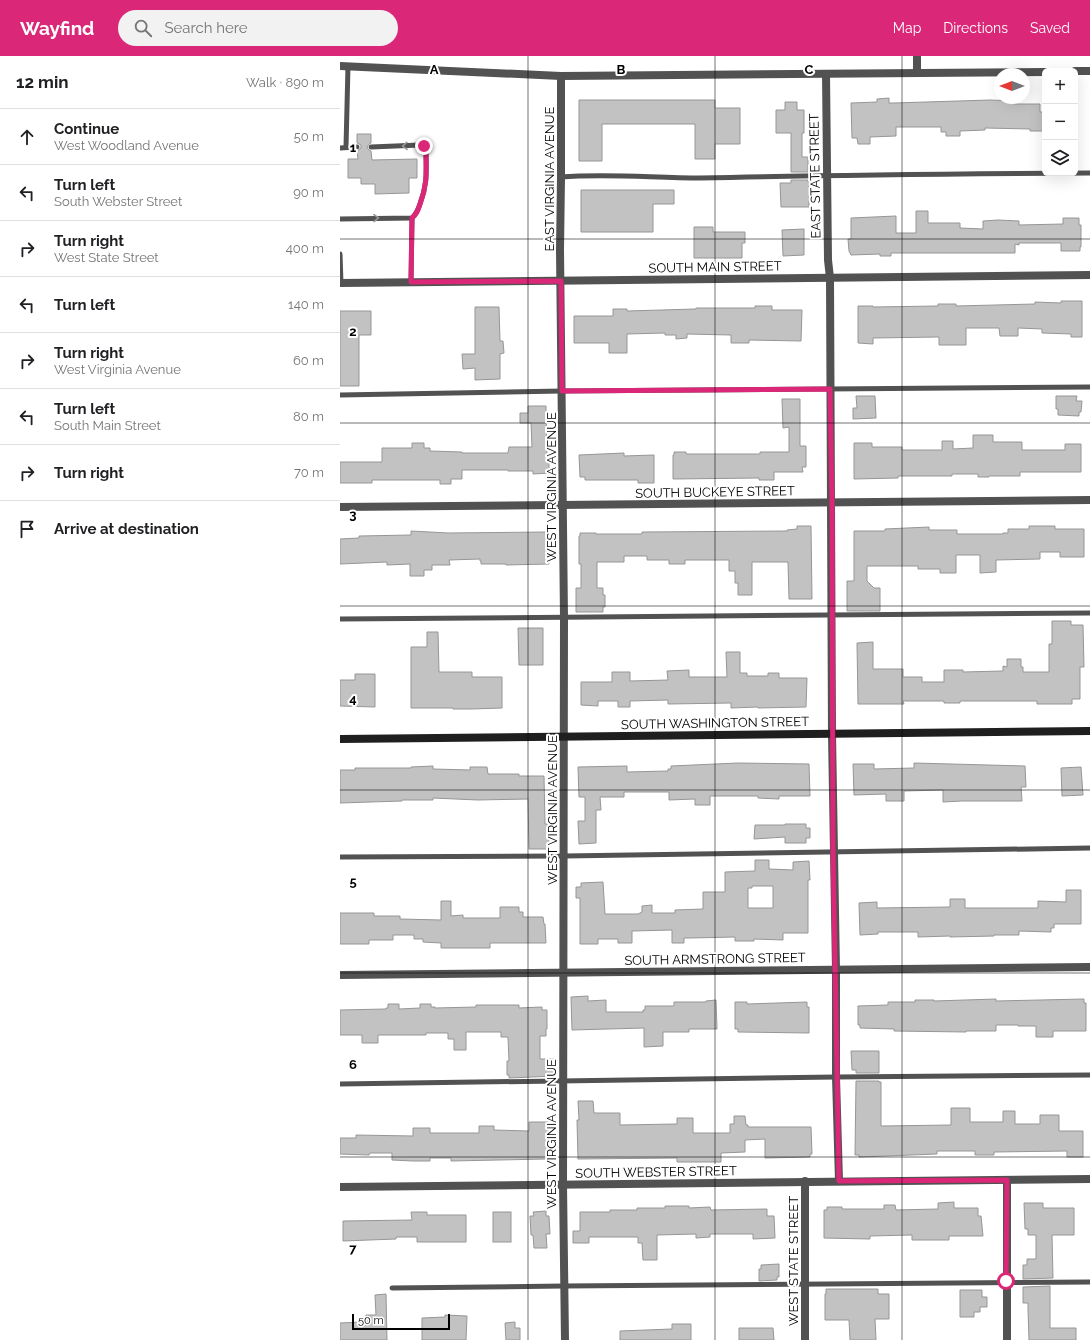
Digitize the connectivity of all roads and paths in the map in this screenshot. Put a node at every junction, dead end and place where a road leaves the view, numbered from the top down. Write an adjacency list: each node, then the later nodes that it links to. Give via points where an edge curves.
1 (917, 56): 6 (street)
2 (344, 66): 8 (street); 9 (lane)
3 (1078, 71): 4 (street)
4 (1090, 71)
5 (1042, 72): 6 (street)
6 (917, 73): 7 (street)
7 (826, 74): 8 (street); 13 (street, EAST STATE STREET)
8 (561, 76): 14 (street, EAST VIRGINIA AVENUE)
9 (343, 147): 10 (lane)
10 (357, 147)
11 (371, 147): 15 (lane, one-way to 11, via 416,215 425,190 424,146)
12 (1090, 173): 13 (lane)
13 (828, 175): 14 (lane); 19 (street, EAST STATE STREET)
14 (561, 177): 20 (street, EAST VIRGINIA AVENUE)
15 (412, 218): 16 (lane, one-way to 15); 21 (lane)
16 (340, 219)
17 (340, 254): 22 (lane)
18 (1090, 275): 19 (street, SOUTH MAIN STREET)
19 (830, 278): 20 (street, SOUTH MAIN STREET); 24 (street)
20 (561, 281): 21 (street, SOUTH MAIN STREET); 25 (street, WEST VIRGINIA AVENUE)
21 (411, 282): 22 (street, SOUTH MAIN STREET)
22 (340, 283)
23 (1090, 387): 24 (lane)
24 (830, 389): 25 (lane); 28 (street)
25 (562, 391): 26 (lane); 29 (street, WEST VIRGINIA AVENUE)
26 (340, 395)
27 (1090, 500): 28 (street, SOUTH BUCKEYE STREET)
28 (832, 503): 29 (street, SOUTH BUCKEYE STREET); 32 (street)
29 (563, 505): 30 (street, SOUTH BUCKEYE STREET); 33 (street, WEST VIRGINIA AVENUE)
30 (340, 507)
31 (1090, 613): 32 (lane)
32 (832, 616): 33 (lane); 36 (street)
33 (564, 618): 34 (lane); 37 (street, WEST VIRGINIA AVENUE)
34 (340, 619)
35 (1090, 731): 36 (main road, SOUTH WASHINGTON STREET)
36 (832, 734): 37 (main road, SOUTH WASHINGTON STREET); 40 (street)
37 (563, 736): 38 (main road, SOUTH WASHINGTON STREET); 41 (street, WEST VIRGINIA AVENUE)
38 (340, 739)
39 (1090, 848): 40 (lane)
40 (833, 852): 41 (lane); 44 (street)
41 (564, 856): 42 (lane); 45 (street, WEST VIRGINIA AVENUE)
42 (340, 857)
43 (1090, 967): 44 (street, SOUTH ARMSTRONG STREET)
44 (836, 970): 45 (street, SOUTH ARMSTRONG STREET); 48 (street)
45 (564, 973): 46 (street, SOUTH ARMSTRONG STREET); 49 (street, WEST VIRGINIA AVENUE)
46 (340, 975)
47 (1090, 1075): 48 (lane)
48 (836, 1077): 49 (lane); 54 (street)
49 (563, 1081): 50 (lane); 55 (street, WEST VIRGINIA AVENUE)
50 (340, 1084)
51 (1090, 1179): 52 (street)
52 (1007, 1180): 54 (street); 57 (street)
53 (805, 1181): 54 (street, SOUTH WEBSTER STREET); 55 (street, SOUTH WEBSTER STREET); 59 (street, WEST STATE STREET)
54 (839, 1181)
55 (563, 1185): 56 (street, SOUTH WEBSTER STREET); 60 (street, WEST VIRGINIA AVENUE)
56 (340, 1187)
57 (1006, 1281): 58 (lane); 59 (lane); 64 (street)
58 (1090, 1282)
59 (806, 1283): 60 (lane); 63 (street, WEST STATE STREET)
60 (564, 1286): 61 (lane); 62 (street, WEST VIRGINIA AVENUE)
61 (392, 1288)
62 (565, 1340)
63 (805, 1340)
64 (1007, 1340)

